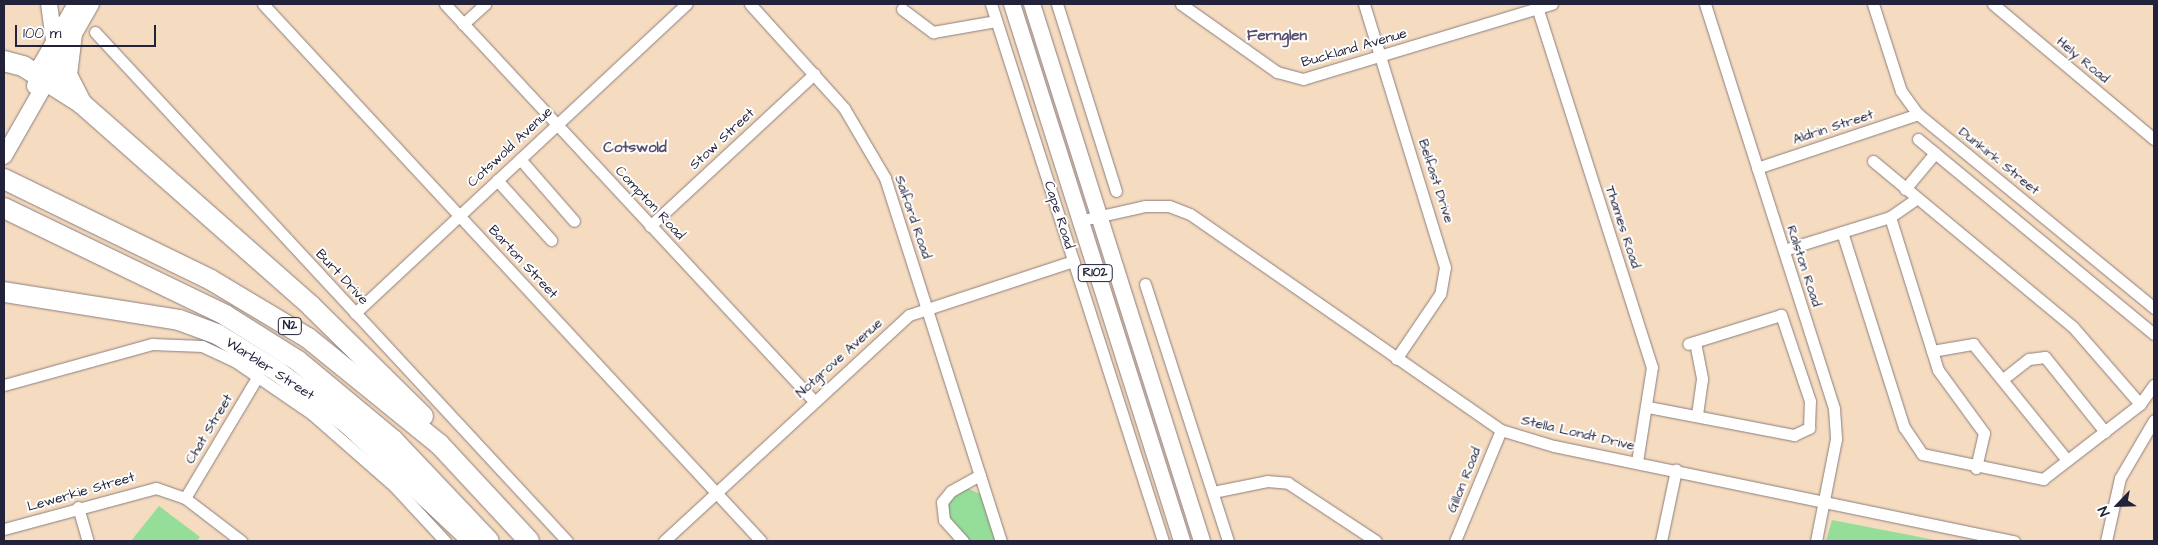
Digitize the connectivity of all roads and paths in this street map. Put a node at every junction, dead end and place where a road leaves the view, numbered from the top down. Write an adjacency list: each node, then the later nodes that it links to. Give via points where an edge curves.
1 (49, 4): 24 (main road)
2 (76, 4): 24 (main road)
3 (91, 4): 24 (main road)
4 (262, 4): 45 (street, Barton Street)
5 (445, 4): 22 (street, Compton Road)
6 (485, 4): 22 (street)
7 (686, 4): 31 (street, Cotswold Avenue)
8 (750, 4): 27 (street, Salford Road)
9 (991, 4): 21 (street, Cape Road)
10 (1012, 4): 49 (main road, Cape Road / R102)
11 (1032, 4): 46 (main road, R102)
12 (1057, 4): 42 (street)
13 (1181, 4): 25 (street, Buckland Avenue, via 1286,76 1314,78)
14 (1364, 4): 25 (street, Belfast Drive)
15 (1552, 4): 19 (street, Buckland Avenue)
16 (1705, 4): 38 (street, Ralston Road)
17 (1873, 4): 30 (street, Dunkirk Street, via 1901,92)
18 (1993, 4): 33 (street, Hely Road)
19 (1537, 6): 25 (street, Buckland Avenue); 69 (street, Thames Road, via 1652,367)
20 (902, 9): 21 (street, via 933,32)
21 (996, 21): 54 (street, Cape Road)
22 (463, 24): 31 (street, Compton Road)
23 (95, 32): 59 (street, Burt Drive)
24 (63, 37): 28 (main road); 29 (highway, via 67,74)
25 (1381, 57): 62 (street, Belfast Drive, via 1445,267 1440,294)
26 (4, 61): 28 (highway, via 23,66)
27 (814, 74): 50 (street, Stow Street); 57 (street, Salford Road, via 844,108 877,163)
28 (39, 86): 29 (highway); 35 (main road)
29 (81, 103): 76 (highway, via 399,390 453,449)
30 (1918, 114): 38 (street, Aldrin Street); 58 (street, Dunkirk Street)
31 (557, 124): 36 (street, Cotswold Avenue); 50 (street, Compton Road)
32 (1918, 139): 34 (street)
33 (2154, 139)
34 (1935, 153): 41 (street); 60 (street)
35 (4, 156)
36 (520, 159): 40 (street, Cotswold Avenue); 48 (street)
37 (1873, 161): 41 (street)
38 (1757, 168): 53 (street, Ralston Road)
39 (4, 179): 76 (highway, N2, via 211,280 276,317 353,371)
40 (497, 180): 45 (street, Cotswold Avenue); 52 (street)
41 (1905, 189): 43 (street)
42 (1116, 192)
43 (1916, 199): 47 (street); 68 (street, via 2082,336)
44 (4, 208): 90 (highway, N2, via 225,315 298,361 406,452)
45 (459, 215): 59 (street, Cotswold Avenue); 81 (street, Barton Street)
46 (1100, 216): 49 (street, Stella Londt Drive); 62 (street, Stella Londt Drive, via 1145,206 1182,209); 99 (main road, R102)
47 (1890, 217): 51 (street); 61 (street)
48 (574, 221)
49 (1078, 221): 98 (main road, Cape Road / R102)
50 (650, 226): 67 (street, Compton Road)
51 (1842, 232): 53 (street); 77 (street, via 1912,445 1929,458)
52 (551, 240)
53 (1784, 250): 83 (street, Ralston Road, via 1834,409 1836,439)
54 (1073, 261): 57 (street, Notgrove Avenue); 97 (street, Cape Road)
55 (1145, 284): 80 (street)
56 (4, 292): 89 (highway, via 179,320 217,334 277,371 348,424)
57 (927, 306): 67 (street, Notgrove Avenue, via 909,315); 79 (street, Salford Road)
58 (2154, 308)
59 (355, 313): 92 (street, Burt Drive)
60 (2154, 334)
61 (1932, 351): 64 (street, via 1968,342); 77 (street, via 1941,376 1984,433)
62 (1396, 359): 72 (street, Stella Londt Drive)
63 (258, 376): 66 (street, Warbler Street, via 213,350 176,342 138,348); 82 (street, Chat Street); 88 (street, Warbler Street, via 346,442)
64 (2002, 378): 73 (street, via 2029,359 2045,357); 74 (street)
65 (2154, 385): 68 (street)
66 (4, 386)
67 (814, 401): 81 (street, Notgrove Avenue)
68 (2140, 404): 73 (street)
69 (1648, 407): 70 (street); 75 (street, Thames Road)
70 (1697, 416): 70 (street, via 1702,379 1692,343 1781,315 1812,415 1809,428 1794,435)
71 (2153, 425): 106 (street, via 2120,478)
72 (1501, 430): 75 (street, Stella Londt Drive); 102 (street, Gillon Road)
73 (2105, 432): 74 (street)
74 (2068, 460): 77 (street, via 2038,480)
75 (1637, 462): 78 (street, Stella Londt Drive)
76 (459, 464): 91 (highway, N2)
77 (1976, 468)
78 (1676, 470): 83 (street, Stella Londt Drive); 103 (street)
79 (980, 476): 95 (street, via 951,491 942,502 944,520); 96 (street, Salford Road)
80 (1213, 492): 100 (street); 101 (street, via 1266,480 1288,483)
81 (716, 493): 93 (street, Notgrove Avenue); 94 (street, Barton Street)
82 (185, 498): 84 (street, Lewerkie Street, via 148,488); 87 (street, Lewerkie Street)
83 (1824, 502): 104 (street, Ralston Road); 105 (street, Stella Londt Drive)
84 (78, 508): 85 (street, Lewerkie Street); 86 (street)
85 (4, 530)
86 (88, 541)
87 (241, 541)
88 (445, 541)
89 (473, 541)
90 (489, 541)
91 (529, 541)
92 (567, 541)
93 (664, 541)
94 (761, 541)
95 (963, 541)
96 (1001, 541)
97 (1163, 541)
98 (1182, 541)
99 (1202, 541)
100 (1228, 541)
101 (1376, 541)
102 (1455, 541)
103 (1661, 541)
104 (1816, 541)
105 (2014, 541)
106 (2106, 541)

